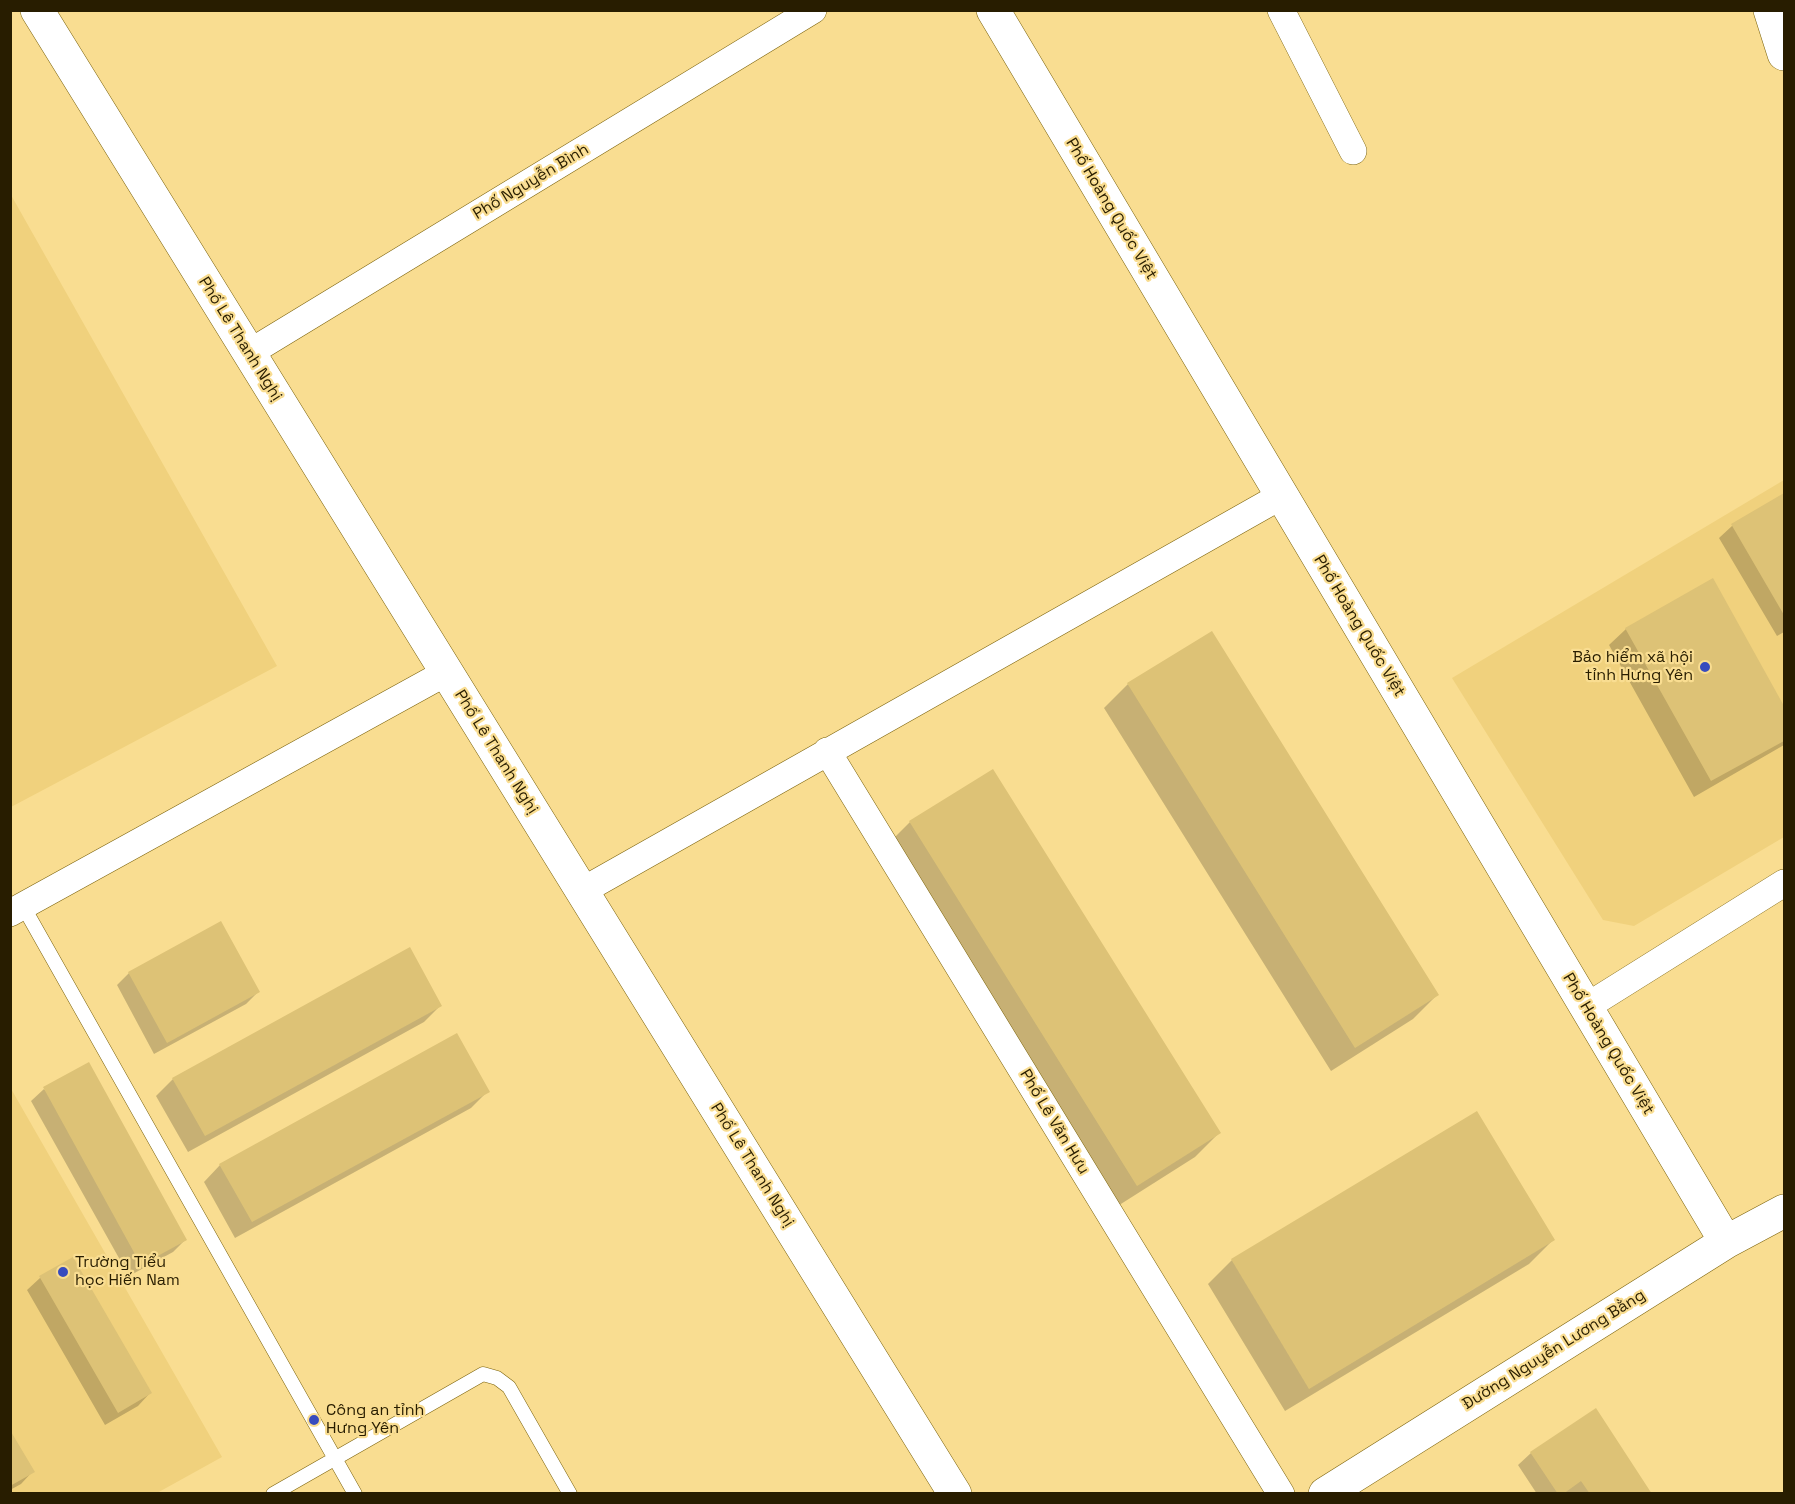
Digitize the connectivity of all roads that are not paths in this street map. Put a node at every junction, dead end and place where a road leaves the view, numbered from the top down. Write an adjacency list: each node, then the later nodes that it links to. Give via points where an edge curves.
1 (37, 10): 8 (street, Phố Lê Thanh Nghị)
2 (813, 10): 8 (street, Phố Nguyễn Bình)
3 (993, 10): 9 (street, Phố Hoàng Quốc Việt)
4 (1281, 10): 7 (street)
5 (1770, 10): 6 (street)
6 (1785, 54)
7 (1353, 151)
8 (249, 353): 10 (street, Phố Lê Thanh Nghị)
9 (1281, 496): 11 (street); 15 (street, Phố Hoàng Quốc Việt)
10 (447, 672): 13 (street, Phố Lê Thanh Nghị); 14 (street)
11 (827, 751): 13 (street); 23 (street, Phố Lê Văn Hưu)
12 (1785, 883): 15 (street)
13 (582, 891): 22 (street, Phố Lê Thanh Nghị)
14 (17, 910): 18 (lane)
15 (1586, 1007): 17 (street, Phố Hoàng Quốc Việt)
16 (1785, 1211): 17 (street, Đường Nguyễn Lương Bằng)
17 (1726, 1242): 24 (street, Đường Nguyễn Lương Bằng)
18 (335, 1458): 19 (lane); 20 (lane); 21 (lane, via 483,1374 509,1387)
19 (273, 1494)
20 (355, 1494)
21 (570, 1494)
22 (955, 1494)
23 (1281, 1494)
24 (1326, 1494)

